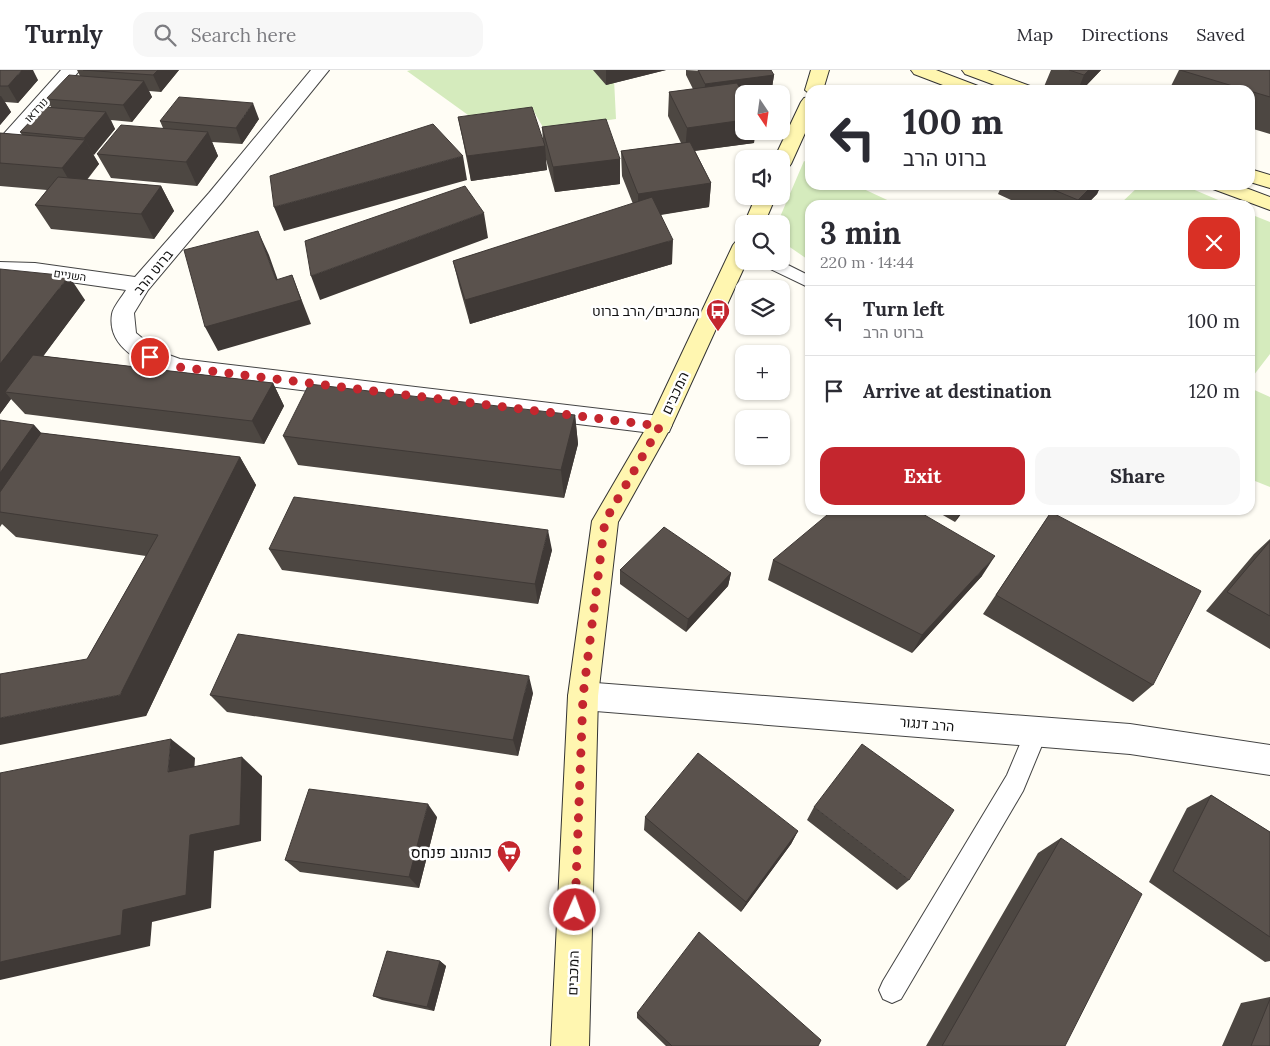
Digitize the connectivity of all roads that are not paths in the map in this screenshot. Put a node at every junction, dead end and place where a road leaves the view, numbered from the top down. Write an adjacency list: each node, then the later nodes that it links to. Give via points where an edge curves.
1 (71, 70): 10 (street, נורדאו)
2 (320, 70): 20 (street, ברוט הרב)
3 (820, 70): 6 (street)
4 (920, 70): 7 (street)
5 (971, 70): 8 (street)
6 (816, 85)
7 (959, 85)
8 (1011, 85)
9 (805, 113): 11 (street)
10 (0, 149)
11 (788, 150)
12 (1255, 177): 13 (street)
13 (1270, 182)
14 (1233, 190): 15 (street)
15 (1270, 204)
16 (0, 269): 20 (street, השניים, via 35,270)
17 (738, 270): 21 (street, המכבים)
18 (789, 270): 19 (lane)
19 (805, 280)
20 (140, 285): 21 (street, ברוט הרב, via 123,313 125,336 150,357 178,367)
21 (660, 426): 22 (street, המכבים, via 605,521)
22 (583, 696): 23 (street, הרב דנגור); 26 (street, המכבים)
23 (1036, 733): 24 (street, הרב דנגור, via 1130,739); 25 (lane, via 1015,782)
24 (1270, 760)
25 (892, 990)
26 (570, 1046)

